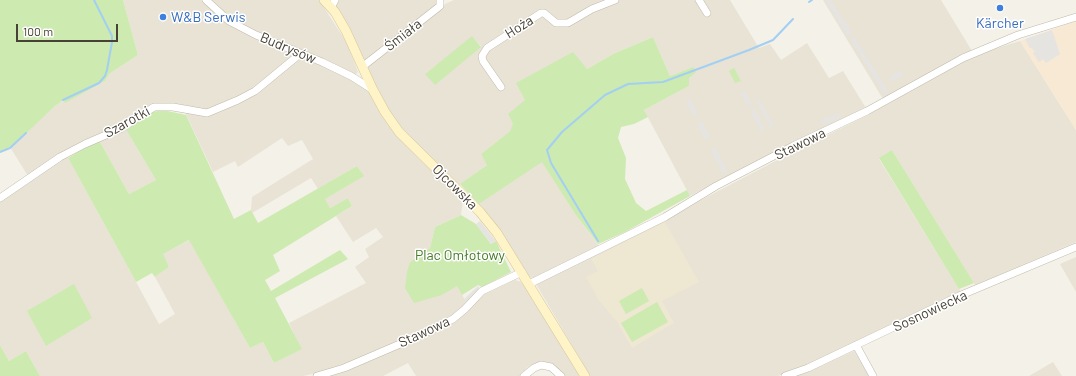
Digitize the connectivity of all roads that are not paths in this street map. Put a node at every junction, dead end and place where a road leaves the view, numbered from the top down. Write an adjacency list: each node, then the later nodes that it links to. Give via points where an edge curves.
1 (206, 0): 9 (street, Budrysów, via 229,21)
2 (324, 0): 6 (street, Ojcowska)
3 (440, 0): 10 (street, Śmiała, via 440,6)
4 (614, 0): 11 (street, Hoża, via 592,9 568,24 556,23 541,13 487,48 482,56)
5 (699, 0): 7 (street)
6 (333, 4): 10 (street, Ojcowska)
7 (707, 13)
8 (1076, 17): 16 (street, Stawowa, via 1018,35 963,58 867,111 716,186 665,217)
9 (300, 54): 12 (street, Budrysów, via 351,76); 13 (street, Szarotki, via 255,91 207,113 173,107 154,107 122,128 60,158)
10 (362, 67): 12 (street, Ojcowska)
11 (501, 87)
12 (373, 90): 15 (street, Ojcowska, via 399,132 487,220)
13 (0, 198)
14 (1076, 247): 17 (street, Sosnowiecka, via 959,296)
15 (522, 272): 16 (street, Ojcowska); 18 (street, Stawowa, via 482,291 453,320 344,368)
16 (529, 284): 21 (street, Ojcowska)
17 (856, 345): 22 (street, Sosnowiecka); 23 (street)
18 (317, 376)
19 (524, 376): 20 (street, via 541,365 551,367)
20 (561, 376)
21 (585, 376)
22 (785, 376)
23 (873, 376)

